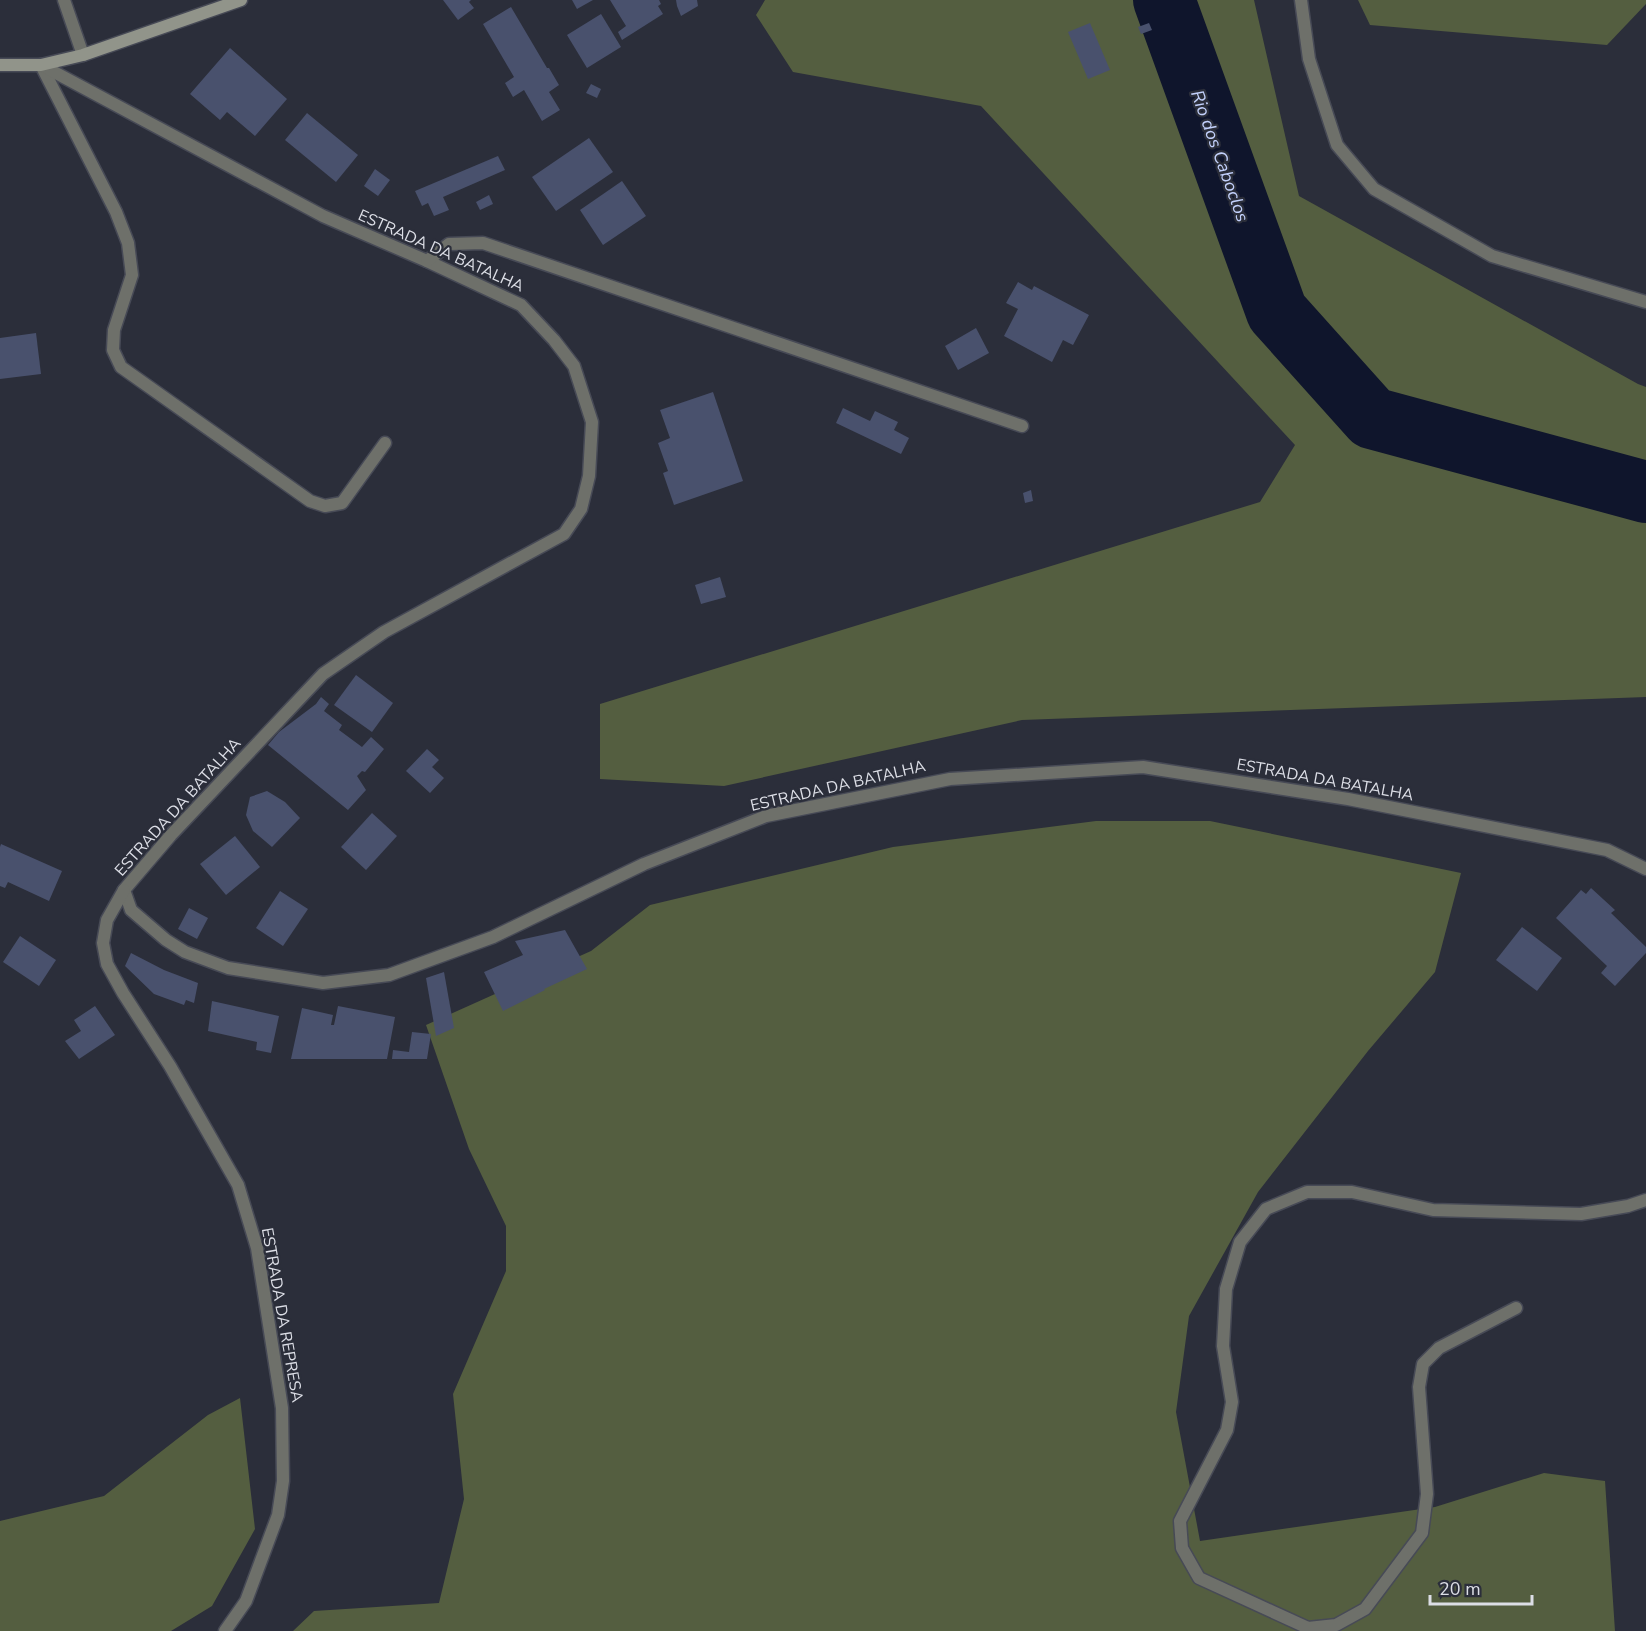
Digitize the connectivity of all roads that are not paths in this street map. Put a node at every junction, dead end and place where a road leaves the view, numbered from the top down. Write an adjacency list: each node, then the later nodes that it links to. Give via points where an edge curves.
1 (64, 0): 4 (street)
2 (241, 0): 4 (street, ESTRADA DA BATALHA)
3 (1301, 0): 8 (street, via 1309,59 1336,146 1374,189 1492,256)
4 (83, 55): 6 (street, ESTRADA DA BATALHA)
5 (0, 65): 6 (street, ESTRADA DA BATALHA)
6 (41, 65): 7 (street, ESTRADA DA BATALHA, via 323,216); 10 (street, via 128,243 132,275 114,330 113,350 121,367 310,501 325,506 342,503)
7 (427, 261): 9 (street, via 449,244 483,243); 12 (street, ESTRADA DA BATALHA, via 521,305 574,366 592,422 589,476 581,509 564,534 384,632 323,674)
8 (1646, 302)
9 (1022, 426)
10 (385, 443)
11 (1646, 869): 12 (street, ESTRADA DA BATALHA, via 1607,850 1348,799 1143,767 950,779 766,816 644,864 493,937 389,975 323,983 228,968 185,952 130,910)
12 (124, 890): 15 (street, ESTRADA DA REPRESA, via 107,920 103,943 107,964 171,1066 238,1185 257,1248 282,1408 284,1481 278,1515 246,1601)
13 (1646, 1200): 14 (street, via 1581,1214 1433,1210 1352,1192 1307,1192 1266,1209 1240,1242 1226,1289 1223,1346 1232,1402 1227,1430 1180,1521 1182,1548 1199,1578 1308,1628 1336,1625 1365,1609 1422,1533 1427,1494 1419,1387 1423,1364 1439,1348)
14 (1516, 1308)
15 (225, 1631)

